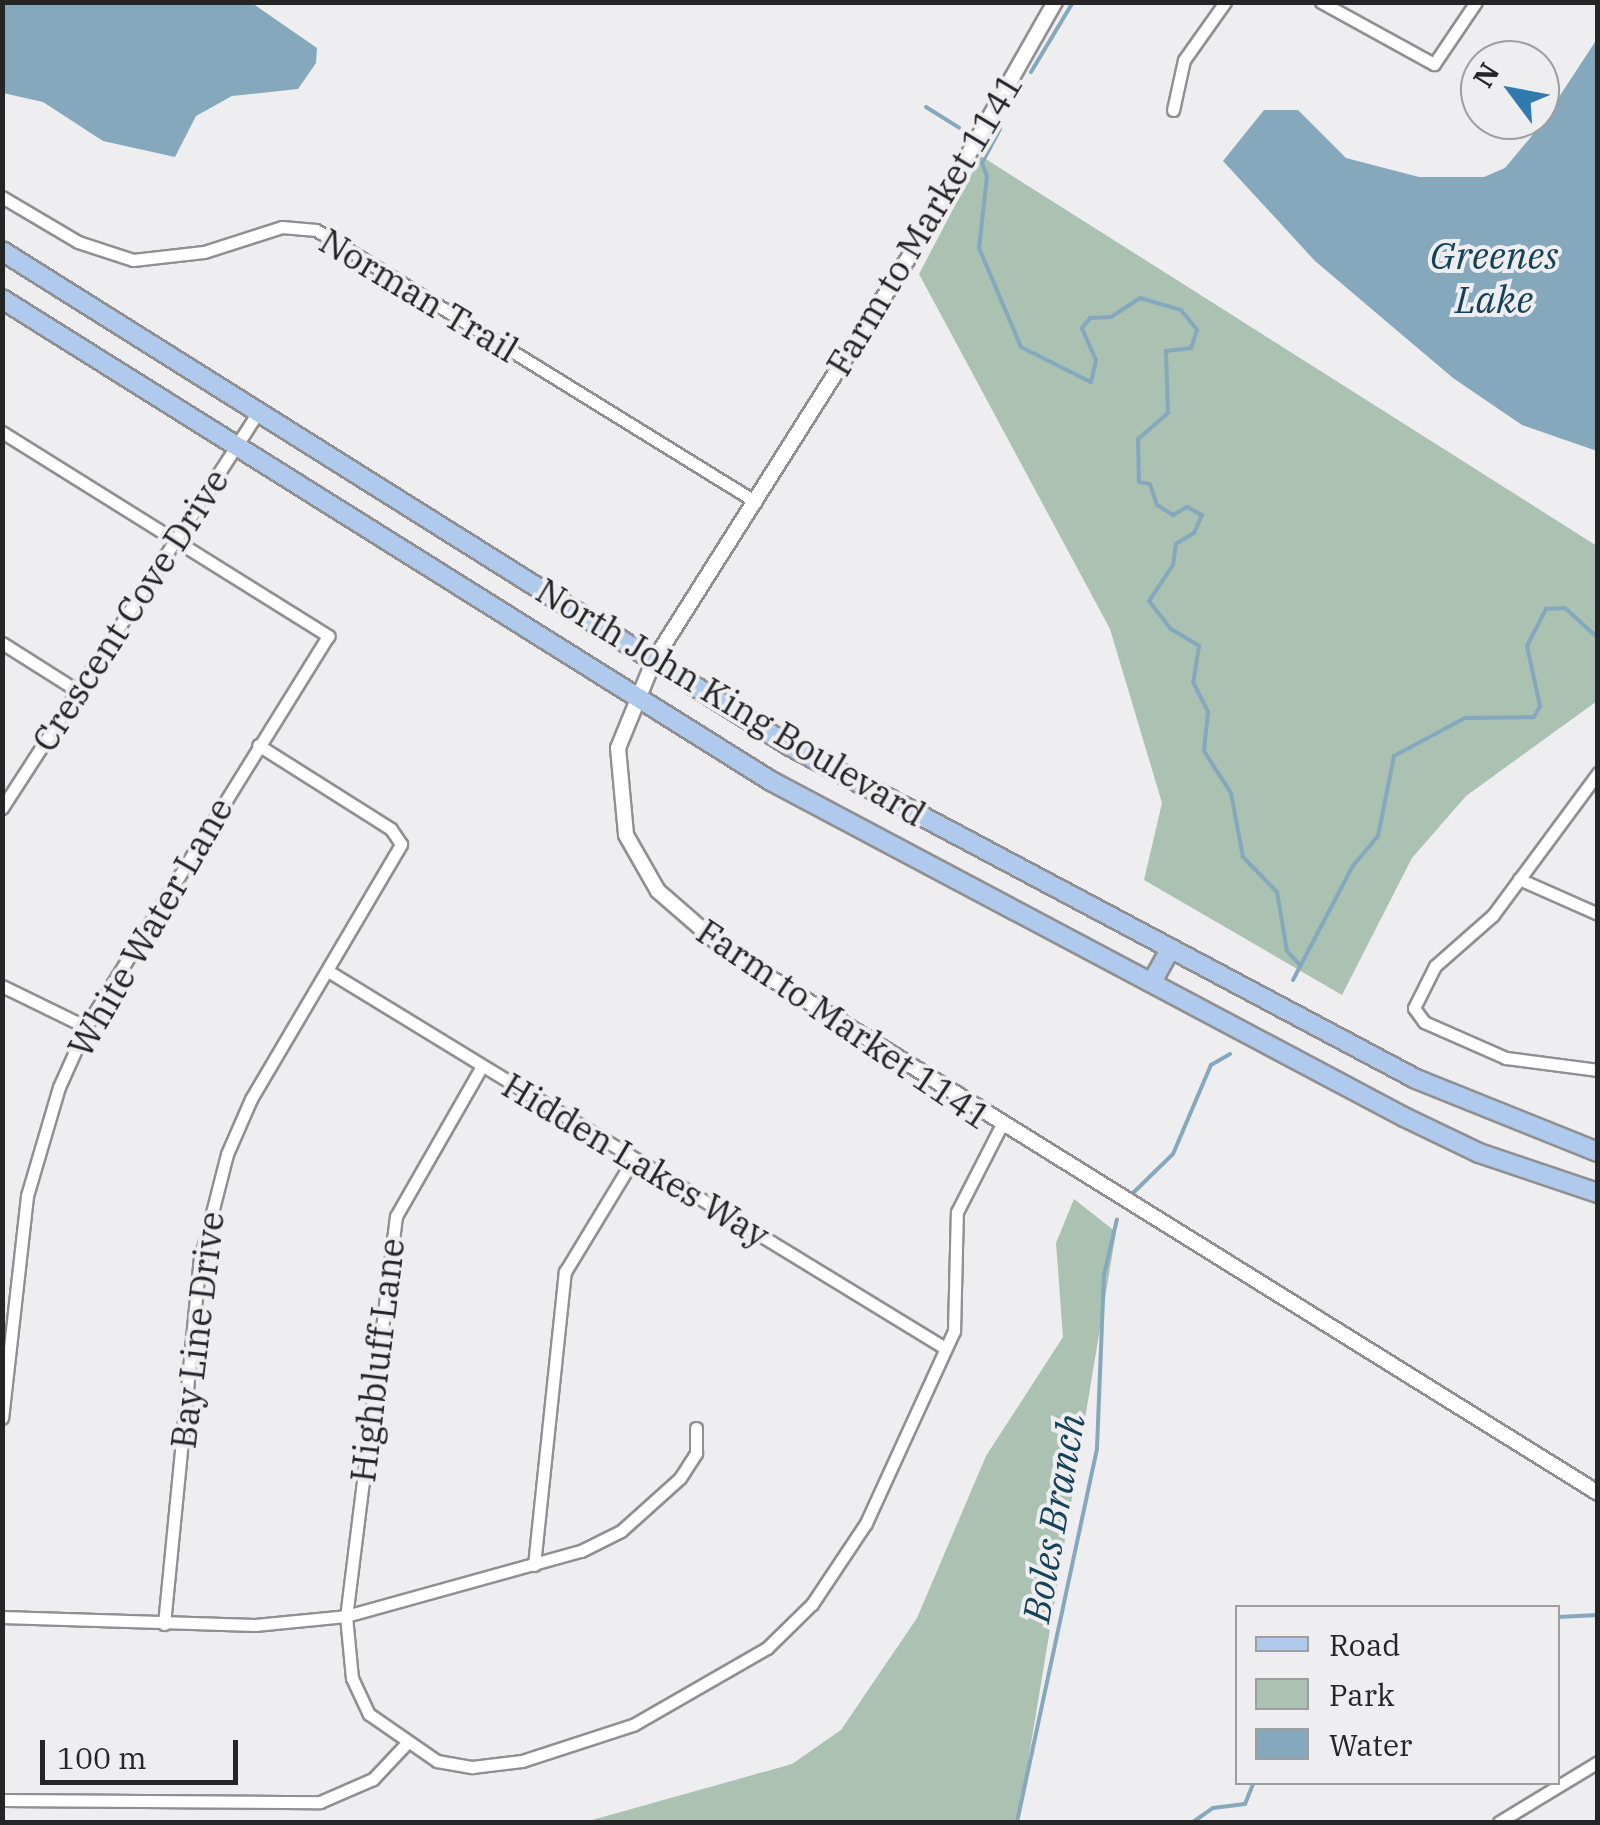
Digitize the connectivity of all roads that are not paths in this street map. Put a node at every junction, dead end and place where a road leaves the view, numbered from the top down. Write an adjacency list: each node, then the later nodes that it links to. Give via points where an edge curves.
1 (1055, 2): 12 (street, Farm to Market 1141)
2 (1225, 2): 5 (street, via 1184,60)
3 (1321, 2): 4 (street, via 1434,64)
4 (1476, 2)
5 (1172, 110)
6 (2, 197): 12 (street, Norman Trail, via 78,242 133,260 204,252 282,227 316,230)
7 (2, 251): 9 (main road, North John King Boulevard)
8 (2, 300): 11 (main road, North John King Boulevard)
9 (258, 412): 11 (street, Crescent Cove Drive); 15 (main road, North John King Boulevard)
10 (2, 432): 13 (street)
11 (236, 446): 13 (street, Crescent Cove Drive); 17 (main road, North John King Boulevard)
12 (756, 502): 15 (street, Farm to Market 1141)
13 (177, 538): 16 (street, Crescent Cove Drive); 18 (street, White Water Lane, via 328,636)
14 (2, 643): 16 (street)
15 (654, 660): 17 (street, Farm to Market 1141); 23 (main road, North John King Boulevard, via 790,746)
16 (78, 691): 20 (street, Crescent Cove Drive)
17 (635, 698): 25 (main road, North John King Boulevard, via 771,781); 30 (street, Farm to Market 1141, via 622,729 617,792 626,835 658,891 727,951)
18 (258, 744): 24 (street, Bay Line Drive, via 392,829 401,844); 27 (street, White Water Lane)
19 (1598, 773): 21 (street)
20 (2, 808)
21 (1518, 880): 22 (street); 29 (street, via 1493,915 1435,966 1414,1008 1424,1022 1506,1058)
22 (1598, 914)
23 (1170, 950): 25 (main road); 31 (main road, North John King Boulevard, via 1416,1079)
24 (328, 971): 28 (street, Hidden Lakes Way); 41 (street, Bay Line Drive, via 250,1099 212,1207)
25 (1152, 982): 33 (main road, North John King Boulevard, via 1480,1153)
26 (2, 986): 27 (street)
27 (86, 1026): 35 (street, White Water Lane, via 27,1196)
28 (482, 1066): 32 (street, Hidden Lakes Way); 40 (street, Highbluff Lane, via 396,1216)
29 (1598, 1070)
30 (1000, 1128): 34 (street, Highbluff Lane, via 957,1212 958,1296); 37 (street, Farm to Market 1141)
31 (1598, 1152)
32 (634, 1158): 34 (street, Hidden Lakes Way); 38 (street, via 565,1272)
33 (1598, 1193)
34 (945, 1348): 42 (street, Highbluff Lane, via 846,1560 767,1648 634,1726 522,1761 472,1767 438,1762)
35 (2, 1418)
36 (696, 1428): 38 (street, via 696,1453 651,1507 621,1531)
37 (1598, 1493)
38 (534, 1565): 40 (street)
39 (2, 1616): 41 (street)
40 (346, 1616): 41 (street); 42 (street, Highbluff Lane, via 352,1678 369,1714)
41 (164, 1624)
42 (406, 1744): 44 (street, via 373,1779 320,1802)
43 (1598, 1762): 45 (street)
44 (2, 1800)
45 (1499, 1822)

